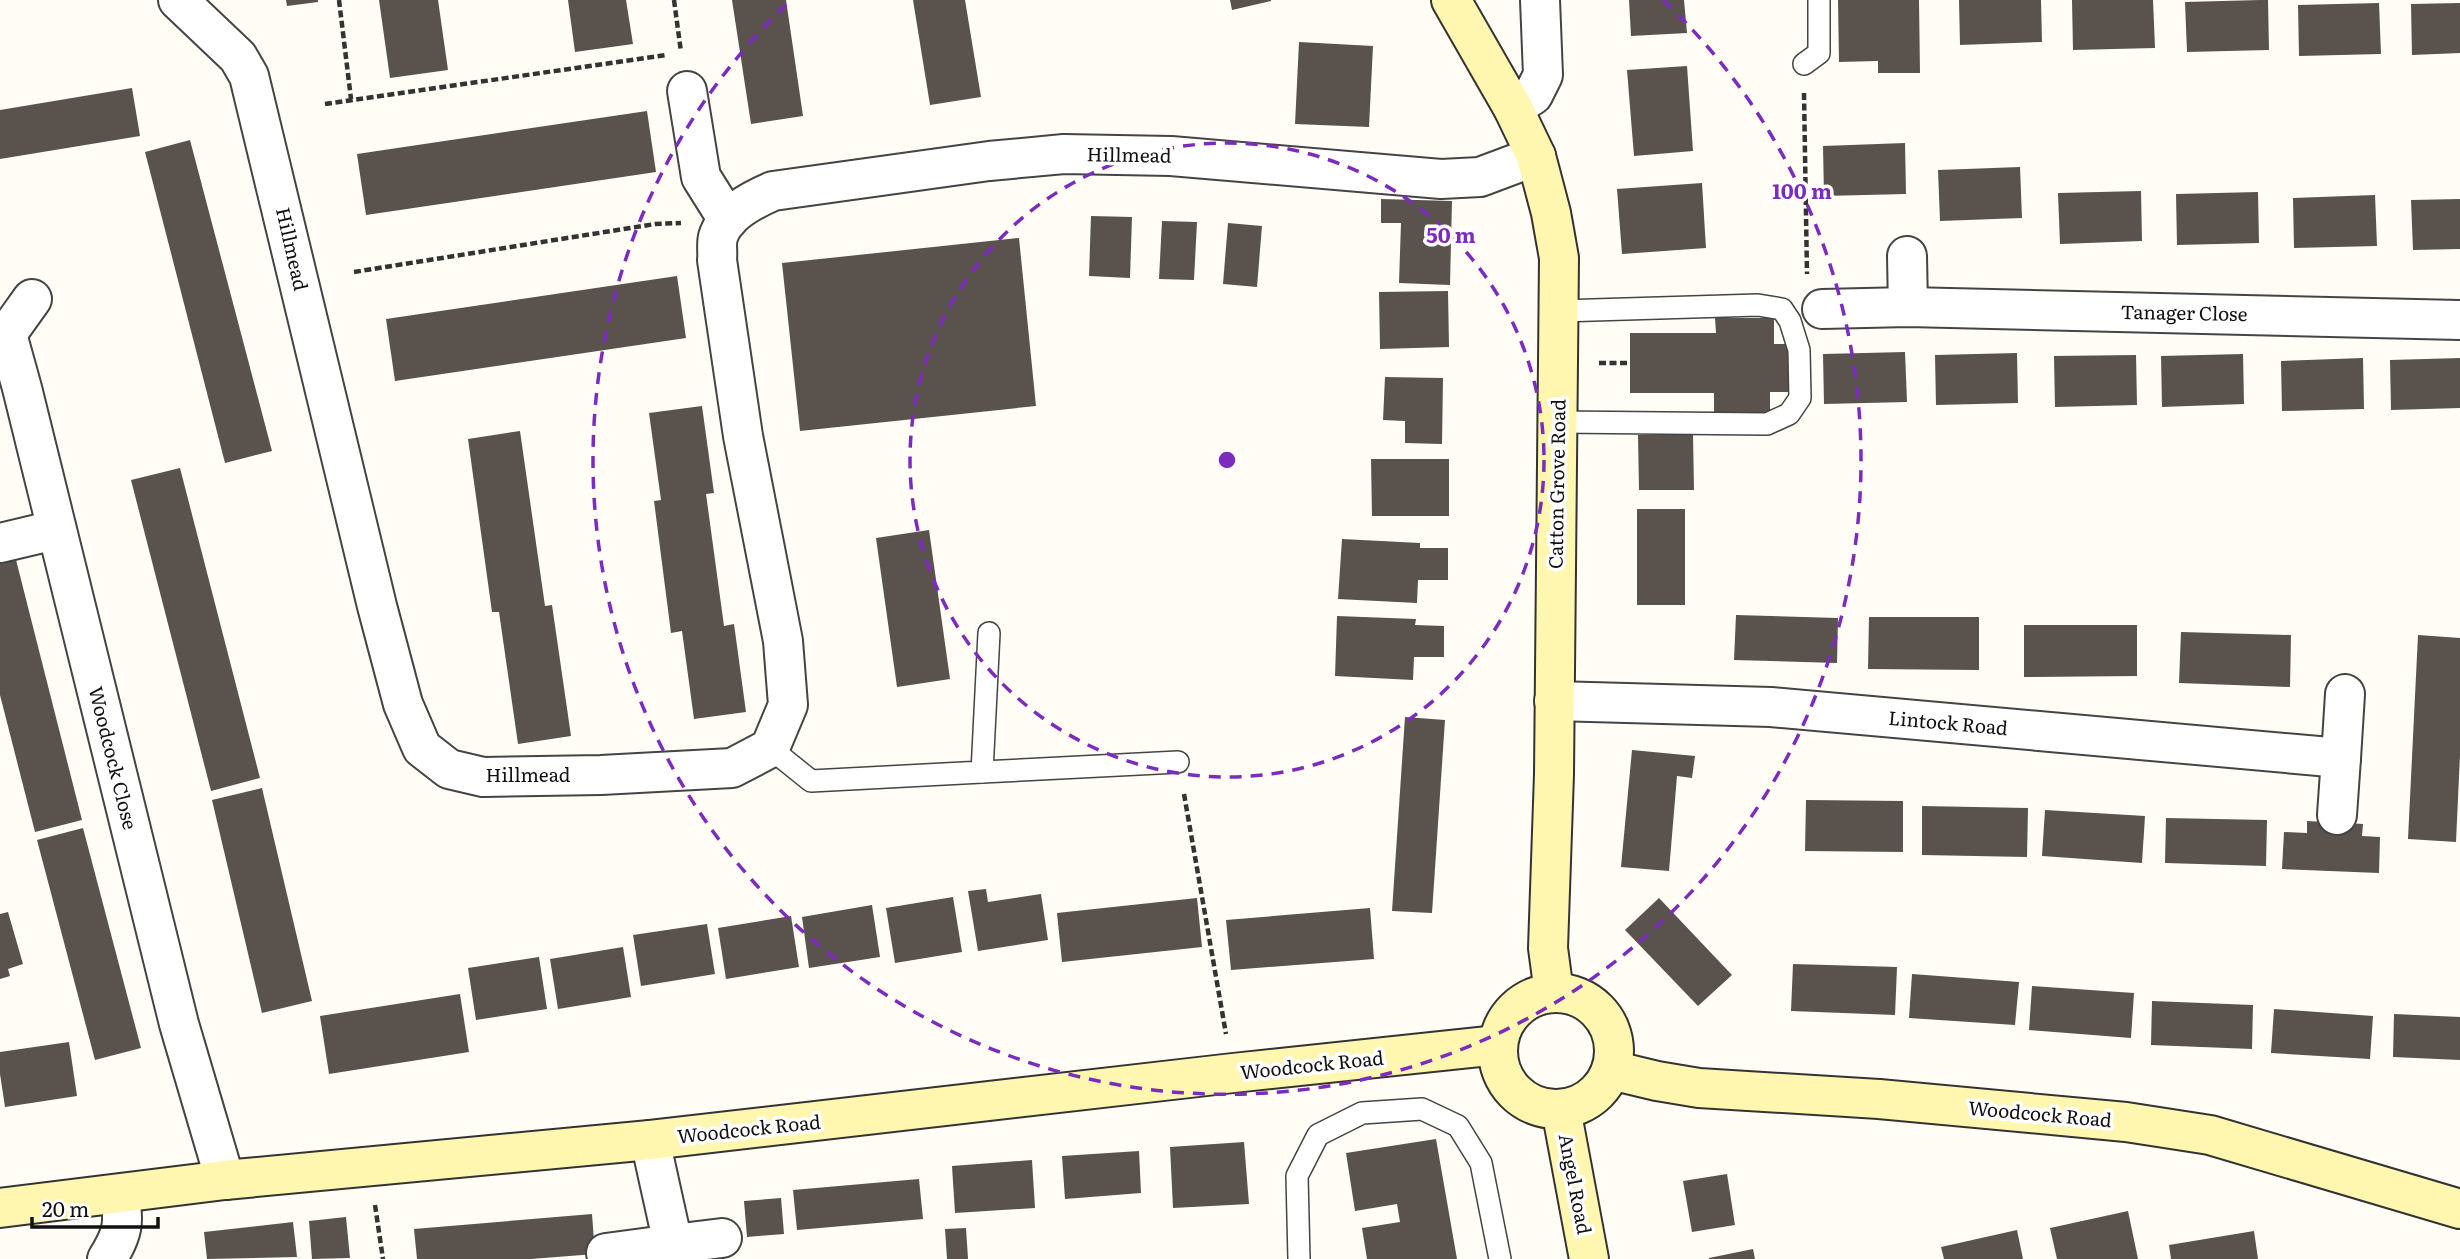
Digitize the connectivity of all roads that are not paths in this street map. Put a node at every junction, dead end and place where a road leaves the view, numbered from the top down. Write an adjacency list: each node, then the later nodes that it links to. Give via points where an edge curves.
1 (178, 0): 23 (street, Hillmead, via 238,57 257,100 377,606 403,704 422,748 449,769 483,777 732,768)
2 (1451, 0): 7 (street, Catton Grove Road)
3 (1540, 0): 7 (street, via 1542,75 1533,95)
4 (1819, 0): 5 (lane, via 1819,53)
5 (1804, 64)
6 (687, 91): 9 (street, via 701,177)
7 (1513, 108): 8 (street, Catton Grove Road)
8 (1536, 156): 9 (street, Hillmead, via 1480,177 1441,179 1171,156 1064,153 773,191 748,202); 14 (street, Catton Grove Road, via 1559,258)
9 (729, 220): 23 (street, via 718,237 718,260 743,436 783,641 788,705)
10 (1907, 256): 12 (street)
11 (32, 299): 16 (street, Woodcock Close)
12 (1908, 307): 13 (street, Tanager Close); 15 (street, Tanager Close)
13 (1822, 309)
14 (1560, 311): 17 (street, Catton Grove Road); 17 (lane, via 1758,305 1782,309 1798,350 1800,398 1788,414 1768,425)
15 (2460, 320)
16 (4, 333): 18 (street, Woodcock Close, via 35,437)
17 (1558, 422): 22 (street, Catton Grove Road)
18 (55, 530): 19 (street); 33 (street, Woodcock Close, via 179,1024)
19 (0, 543)
20 (989, 633): 26 (lane)
21 (2345, 694): 24 (street)
22 (1554, 701): 24 (street, Lintock Road, via 1771,708); 28 (street, Catton Grove Road, via 1548,948)
23 (770, 748): 26 (lane, via 811,781)
24 (2341, 758): 27 (street)
25 (1178, 762): 26 (lane)
26 (982, 772)
27 (2337, 815)
28 (1553, 993): 29 (street, via 1533,997 1516,1008 1503,1025); 30 (street, via 1581,999 1603,1016 1614,1051)
29 (1498, 1045): 31 (street, via 1498,1062 1514,1092 1543,1108); 32 (street, Woodcock Road)
30 (1611, 1070): 31 (street, via 1600,1089 1582,1103); 36 (street, Woodcock Road, via 1699,1087 1879,1099 2210,1135)
31 (1561, 1109): 43 (street, Angel Road)
32 (650, 1140): 33 (street, Woodcock Road); 38 (street)
33 (225, 1180): 34 (street, Woodcock Road)
34 (119, 1194): 35 (street, Woodcock Road); 40 (street, via 124,1219)
35 (0, 1208)
36 (2460, 1209)
37 (723, 1238): 38 (street)
38 (673, 1244): 39 (street)
39 (606, 1253)
40 (107, 1259)
41 (1299, 1259): 42 (lane, via 1297,1176 1318,1135 1362,1113 1422,1109 1458,1126 1480,1163)
42 (1500, 1259)
43 (1589, 1259)

